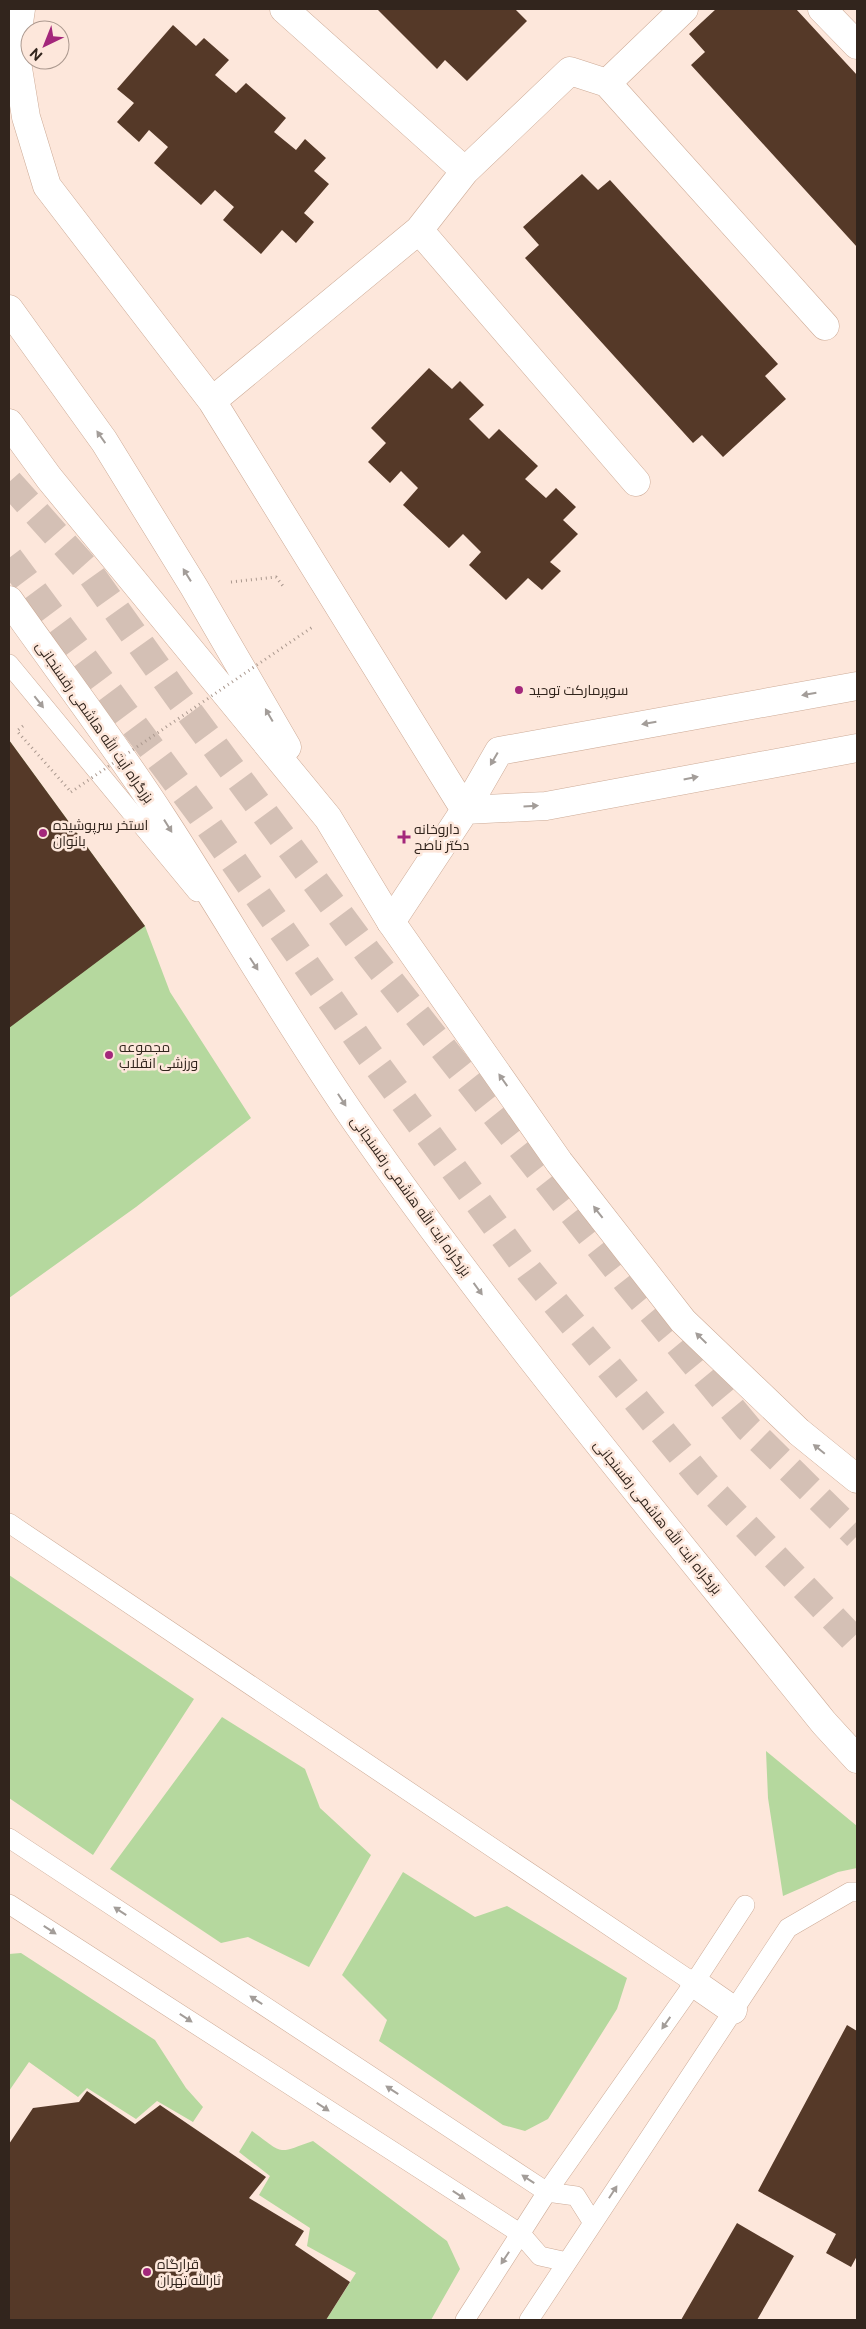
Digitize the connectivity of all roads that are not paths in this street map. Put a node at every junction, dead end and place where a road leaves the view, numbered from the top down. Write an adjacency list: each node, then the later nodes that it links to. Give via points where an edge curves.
1 (21, 9): 11 (main road, via 15,50 26,116 47,186)
2 (284, 9): 7 (main road)
3 (684, 9): 6 (main road)
4 (822, 9): 5 (main road)
5 (857, 45)
6 (607, 83): 7 (main road, via 570,71); 10 (main road)
7 (465, 171): 8 (main road)
8 (419, 230): 11 (main road); 13 (main road)
9 (9, 309): 19 (main road, one-way to 9, via 194,586 104,441)
10 (825, 326)
11 (212, 401): 18 (main road)
12 (9, 423): 19 (main road, via 55,486)
13 (636, 482)
14 (9, 600): 21 (main road, بزرگراه آیت الله هاشمی رفسنجانی, one-way to 21, via 161,816)
15 (9, 664): 21 (lane, one-way to 21)
16 (857, 686): 18 (main road, one-way to 18, via 499,751)
17 (857, 748): 18 (main road, one-way to 17, via 546,806)
18 (465, 810): 20 (main road)
19 (328, 818): 20 (main road)
20 (391, 922): 22 (main road, one-way to 20, via 799,1432 683,1320 559,1162)
21 (238, 940): 24 (main road, بزرگراه آیت الله هاشمی رفسنجانی, one-way to 24, via 356,1122 521,1348 824,1723)
22 (857, 1479)
23 (9, 1523): 29 (lane)
24 (857, 1759)
25 (9, 1838): 31 (lane, one-way to 25)
26 (854, 1892): 30 (lane, via 788,1928)
27 (9, 1904): 33 (lane, one-way to 33)
28 (745, 1905): 29 (lane)
29 (694, 1983): 30 (main road); 31 (lane, one-way to 31)
30 (733, 2010): 32 (lane, one-way to 30)
31 (547, 2192): 32 (lane, via 576,2196); 33 (lane)
32 (593, 2223): 34 (lane)
33 (520, 2234): 34 (lane, via 540,2256); 35 (lane, one-way to 35)
34 (568, 2262): 36 (lane)
35 (465, 2320)
36 (529, 2320)

